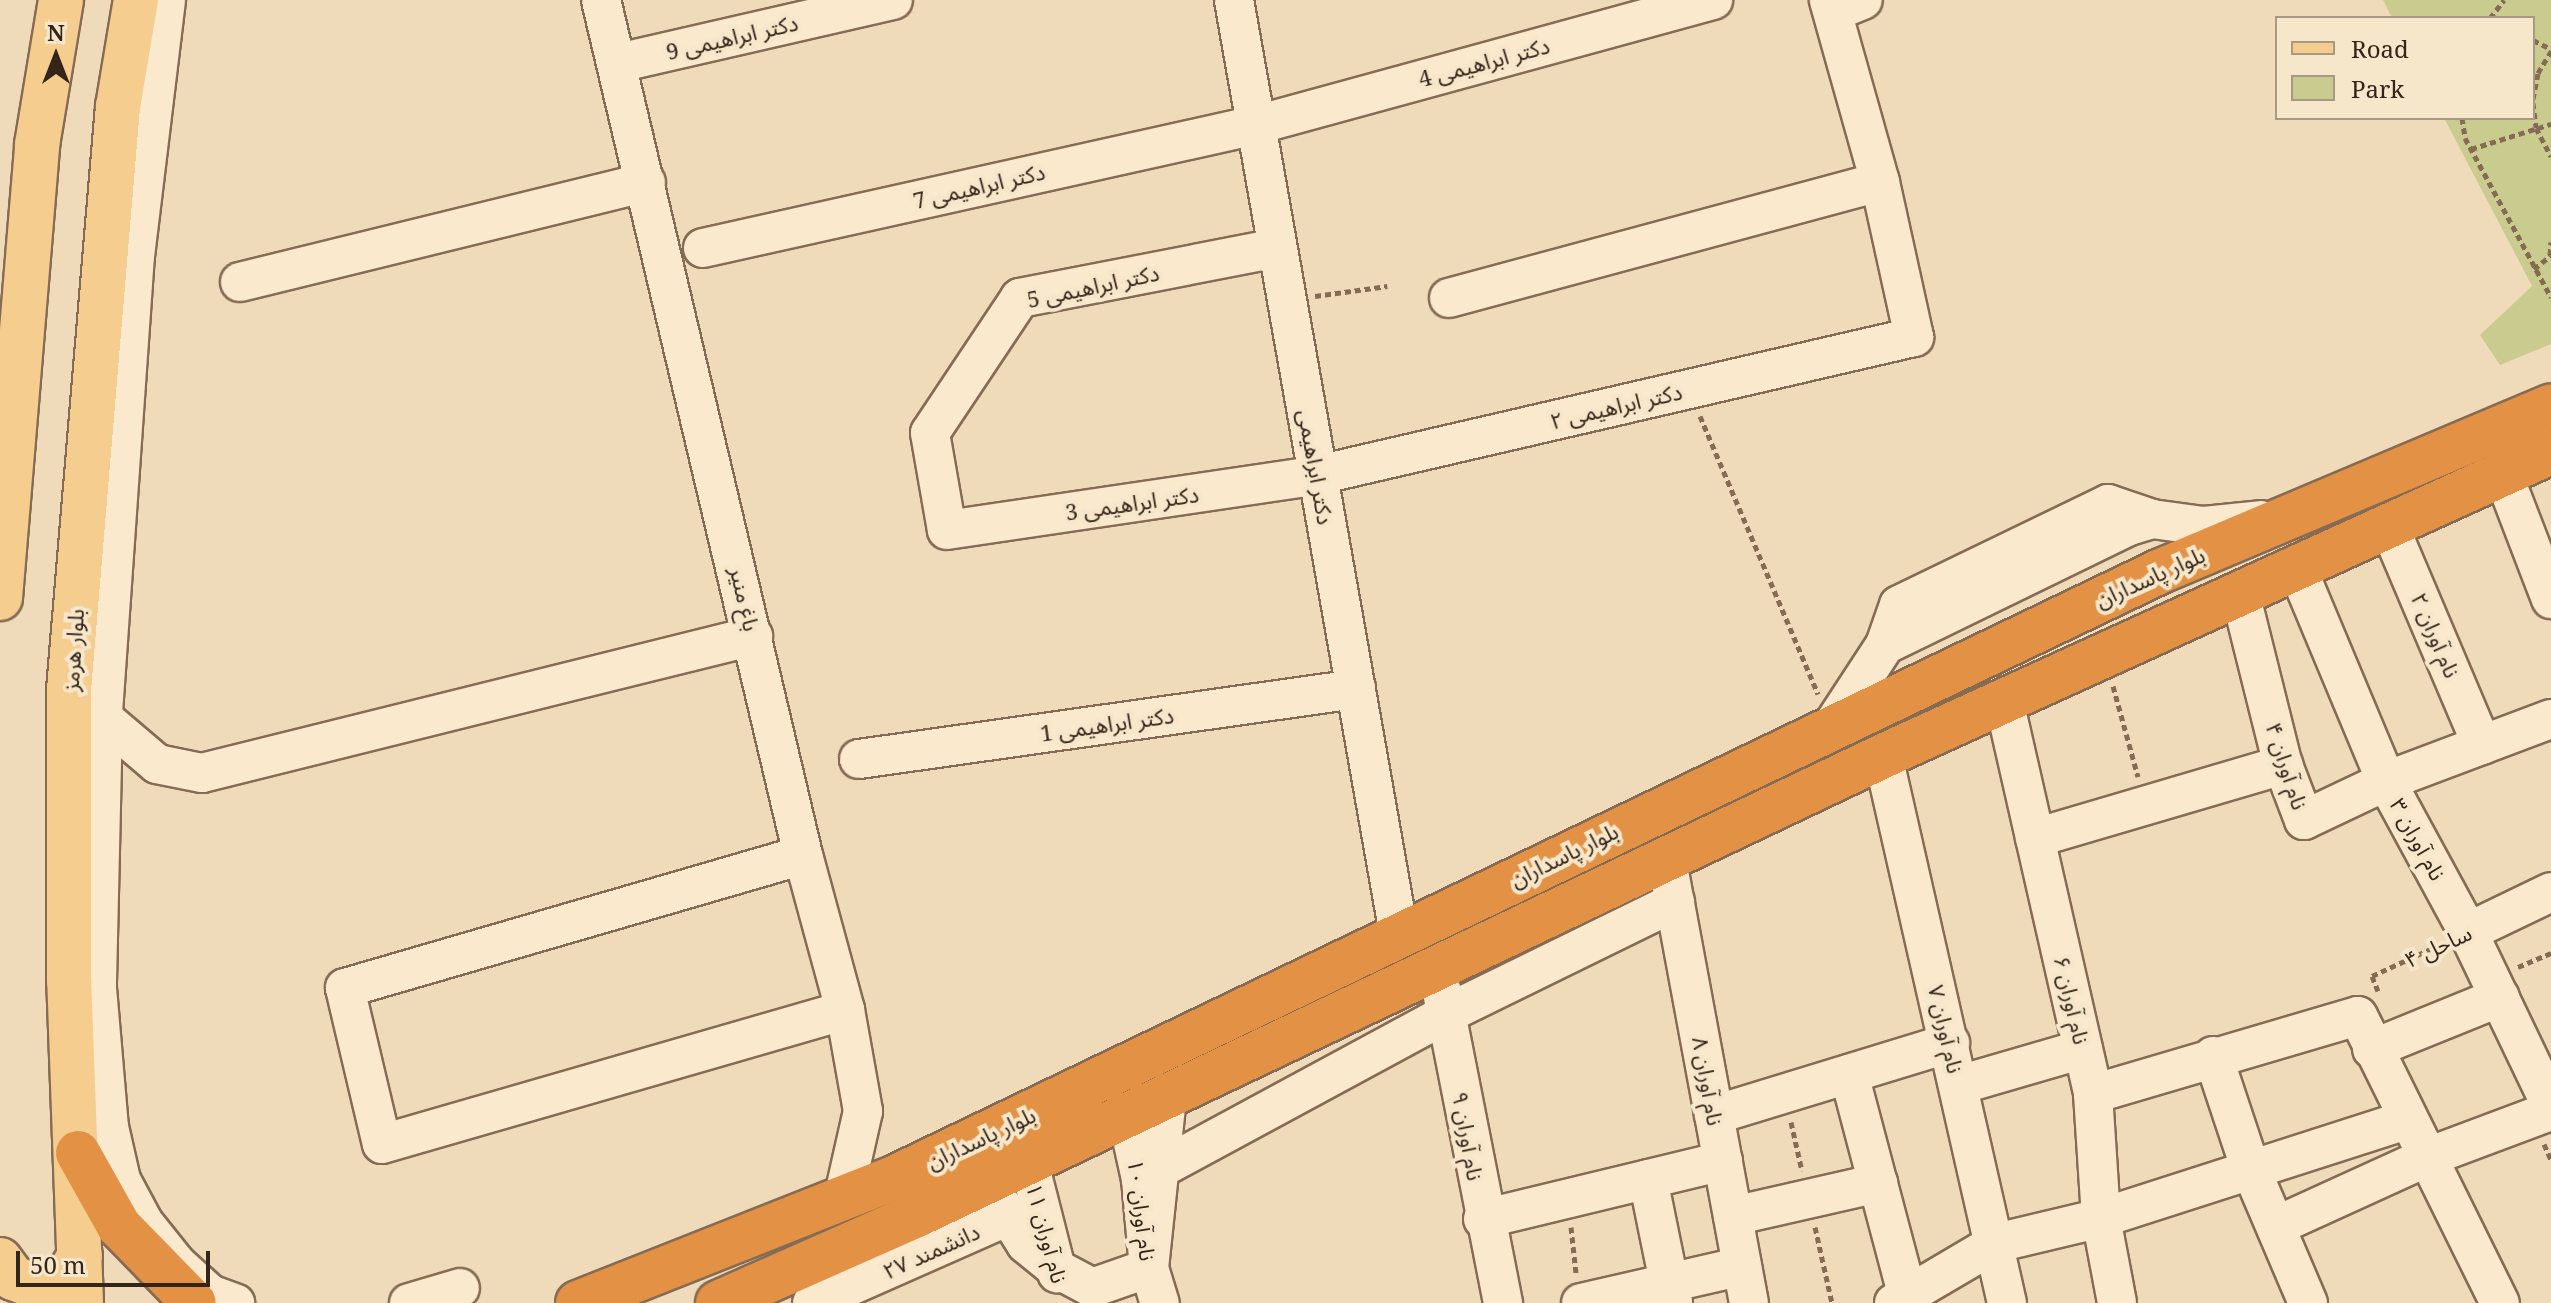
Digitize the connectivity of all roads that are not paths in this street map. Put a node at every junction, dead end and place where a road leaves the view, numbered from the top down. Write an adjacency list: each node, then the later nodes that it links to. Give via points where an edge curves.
1 (61, 0): 26 (main road, via 37,145)
2 (136, 0): 62 (main road, بلوار هرمز, via 118,107 69,690 69,981)
3 (166, 0): 31 (street, via 135,255)
4 (601, 0): 9 (street, باغ منیر)
5 (893, 0): 9 (street, دکتر ابراهیمی 9)
6 (1234, 0): 10 (street, دکتر ابراهیمی)
7 (1713, 0): 10 (street, دکتر ابراهیمی 4)
8 (1842, 4): 12 (street)
9 (618, 63): 11 (street, باغ منیر)
10 (1256, 125): 13 (street, دکتر ابراهیمی 7); 14 (street, دکتر ابراهیمی)
11 (646, 182): 15 (street); 28 (street, باغ منیر)
12 (1880, 182): 16 (street); 20 (street, دکتر ابراهیمی ۲, via 1914,337)
13 (703, 248)
14 (1277, 248): 20 (street, دکتر ابراهیمی); 23 (street, دکتر ابراهیمی 5, via 1020,298 930,433)
15 (240, 282)
16 (1449, 298)
17 (2551, 406): 21 (highway, بلوار پاسداران)
18 (2551, 452): 19 (highway, بلوار پاسداران)
19 (2503, 474): 22 (highway, بلوار پاسداران); 27 (street)
20 (1318, 475): 23 (street, دکتر ابراهیمی 3); 29 (street, دکتر ابراهیمی)
21 (2299, 513): 33 (highway, بلوار پاسداران, via 2161,571); 33 (street, via 2204,526 2152,519 1885,645)
22 (2389, 526): 24 (highway, بلوار پاسداران); 34 (street, نام آوران ۲)
23 (947, 530)
24 (2297, 568): 25 (highway, بلوار پاسداران); 38 (street, نام آوران ۳)
25 (2240, 593): 30 (highway, بلوار پاسداران); 37 (street, نام آوران ۴)
26 (0, 598)
27 (2551, 599)
28 (753, 636): 31 (street, via 202,773 157,764); 40 (street, باغ منیر)
29 (1356, 689): 36 (street, دکتر ابراهیمی 1); 45 (street, دکتر ابراهیمی)
30 (2004, 701): 35 (highway, بلوار پاسداران); 39 (street, نام آوران ۶)
31 (103, 718): 89 (street, via 97,988 118,1167 144,1223 177,1264 210,1294)
32 (2551, 719): 34 (street, نام آوران ۴)
33 (1832, 726): 45 (highway, بلوار پاسداران)
34 (2482, 745): 38 (street, نام آوران ۴)
35 (1883, 756): 41 (highway, بلوار پاسداران); 51 (street, نام آوران ۷)
36 (859, 759)
37 (2283, 765): 38 (street, نام آوران ۴, via 2304,820); 39 (street)
38 (2386, 781): 44 (street, نام آوران ۳)
39 (2035, 838): 52 (street, نام آوران ۶)
40 (803, 855): 48 (street, باغ منیر); 48 (street, via 345,988 382,1144)
41 (1667, 859): 43 (street, نام آوران ۸); 46 (highway, بلوار پاسداران)
42 (2551, 892): 44 (street, ساحل ۴)
43 (1675, 902): 49 (street); 59 (street, نام آوران ۸)
44 (2468, 932): 47 (street, نام آوران ۳)
45 (1399, 934): 70 (highway, بلوار پاسداران, via 1096,1084)
46 (1437, 968): 49 (street, نام آوران ۹); 57 (highway, بلوار پاسداران)
47 (2500, 997): 50 (street); 58 (street, نام آوران ۳)
48 (845, 1010): 70 (street, باغ منیر, via 863,1111)
49 (1446, 1014): 67 (street); 74 (street, نام آوران ۹)
50 (2365, 1033): 53 (street); 61 (street)
51 (1950, 1043): 54 (street); 55 (street, نام آوران ۷)
52 (2083, 1049): 55 (street); 56 (street, نام آوران ۶)
53 (2213, 1056): 56 (street); 66 (street)
54 (1849, 1074): 59 (street); 69 (street)
55 (1959, 1085): 76 (street, نام آوران ۷)
56 (2093, 1094): 73 (street, نام آوران ۶)
57 (1167, 1097): 60 (highway, بلوار پاسداران); 67 (street)
58 (2551, 1108): 63 (street)
59 (1714, 1115): 64 (street, نام آوران ۸)
60 (1127, 1116): 65 (highway, بلوار پاسداران); 67 (street, نام آوران ۱۰)
61 (2406, 1120): 63 (street); 66 (street)
62 (78, 1153): 77 (main road, بلوار هرمز); 88 (highway, via 119,1226)
63 (2425, 1158): 75 (street); 99 (street)
64 (1723, 1161): 68 (street); 72 (street, نام آوران ۸)
65 (1029, 1163): 71 (highway, بلوار پاسداران); 81 (street, نام آوران ۱۱)
66 (2250, 1167): 73 (street); 75 (street)
67 (1150, 1174): 82 (street, نام آوران ۱۰)
68 (1648, 1179): 74 (street); 84 (street)
69 (1878, 1183): 72 (street); 86 (street)
70 (843, 1200): 91 (highway, بلوار پاسداران)
71 (996, 1200): 80 (highway, بلوار پاسداران); 81 (street)
72 (1733, 1216): 79 (street, نام آوران ۸)
73 (2101, 1218): 76 (street); 97 (street, نام آوران ۶)
74 (1483, 1219): 94 (street, نام آوران ۹)
75 (2276, 1226): 98 (street)
76 (1996, 1243): 86 (street); 96 (street, نام آوران ۷)
77 (80, 1255): 78 (main road, via 64,1282 38,1287 13,1278); 87 (main road, بلوار هرمز)
78 (0, 1260)
79 (1742, 1266): 84 (street); 95 (street, نام آوران ۸)
80 (880, 1271): 92 (highway, بلوار پاسداران); 93 (street, دانشمند ۲۷)
81 (1061, 1286): 82 (street)
82 (1154, 1286)
83 (460, 1288): 90 (street)
84 (1671, 1291): 85 (street)
85 (1580, 1296)
86 (1900, 1298)
87 (81, 1303)
88 (194, 1303)
89 (235, 1303)
90 (409, 1303)
91 (578, 1303)
92 (718, 1303)
93 (812, 1303)
94 (1503, 1303)
95 (1749, 1303)
96 (2007, 1303)
97 (2117, 1303)
98 (2308, 1303)
99 (2500, 1303)

